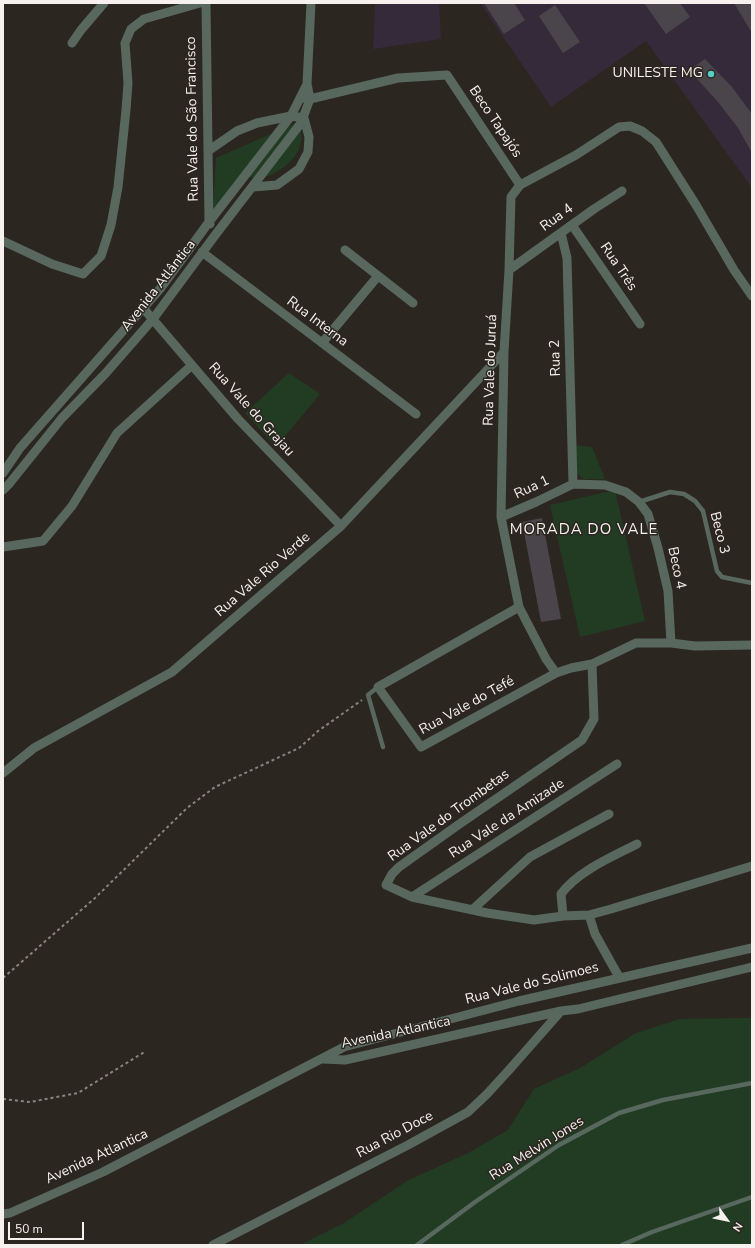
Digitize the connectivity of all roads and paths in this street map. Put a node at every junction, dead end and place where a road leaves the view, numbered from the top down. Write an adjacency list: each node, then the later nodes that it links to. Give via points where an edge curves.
1 (104, 3): 5 (street)
2 (200, 3): 17 (street, via 144,19 131,30 125,43 128,83 118,187 111,225 101,256 83,274 52,264)
3 (206, 3): 9 (street, Rua Vale do São Francisco)
4 (311, 3): 6 (street, Avenida Atlântica)
5 (72, 43)
6 (306, 98): 7 (street, Avenida Atlântica); 8 (street, Avenida Atlântica); 10 (street, Beco Tapajós, via 398,78 447,75)
7 (291, 116): 8 (street); 9 (street, via 257,123 237,131); 13 (street, Avenida Atlântica)
8 (304, 118): 11 (street, Avenida Atlântica); 11 (street, via 309,137 308,152 299,169 277,185)
9 (208, 151): 13 (street, Rua Vale do São Francisco)
10 (520, 185): 20 (street, Rua Vale do Juruá, via 511,197); 22 (street, via 576,155 619,127 630,126 642,131 656,142)
11 (252, 187): 16 (street, Avenida Atlântica)
12 (622, 191): 14 (street, Rua 4)
13 (209, 222): 16 (street, Rua Vale do São Francisco); 24 (street, Avenida Atlântica)
14 (572, 225): 15 (street, Rua 4); 26 (street, Rua Três)
15 (561, 233): 20 (street, Rua 4); 32 (street, Rua 2, via 567,258)
16 (216, 234): 19 (street, Avenida Atlântica)
17 (3, 241)
18 (345, 250): 21 (street)
19 (202, 252): 25 (street, Avenida Atlântica); 27 (street, Rua Interna)
20 (509, 270): 28 (street, Rua Vale do Juruá)
21 (378, 276): 23 (street); 27 (street)
22 (752, 296)
23 (414, 303)
24 (144, 308): 25 (street, Rua Vale do Grajau); 31 (street, Avenida Atlântica, via 20,448)
25 (154, 319): 29 (street, Rua Vale do Grajau); 33 (street, Avenida Atlântica, via 62,418)
26 (640, 324)
27 (322, 342): 30 (street, Rua Interna)
28 (504, 352): 35 (street, Rua Vale do Juruá); 36 (street, Rua Vale Rio Verde)
29 (192, 365): 36 (street, Rua Vale do Grajau, via 238,419); 37 (street, via 117,433 72,506 43,541)
30 (416, 414)
31 (3, 473): 33 (street)
32 (573, 484): 34 (street, Beco 4, via 605,485 626,492); 35 (street, Rua 1)
33 (6, 487)
34 (639, 502): 38 (lane, Beco 3, via 670,492 684,494 695,501 703,511 717,572 722,577); 40 (street, Beco 4, via 648,514 668,592)
35 (501, 516): 39 (street, Rua Vale do Juruá)
36 (341, 526): 48 (street, Rua Vale Rio Verde, via 172,672 34,748)
37 (3, 547)
38 (752, 583)
39 (520, 607): 43 (street, Rua Vale do Juruá, via 546,659); 44 (street)
40 (671, 643): 41 (street, Rua Vale do Tefé, via 695,646); 42 (street, Rua Vale do Tefé, via 636,643)
41 (752, 645)
42 (592, 664): 43 (street, Rua Vale do Tefé); 52 (street, Rua Vale do Trombetas, via 594,719 582,740 399,867 386,885)
43 (556, 673): 44 (street, Rua Vale do Tefé, via 421,747)
44 (378, 687): 45 (lane)
45 (368, 695): 46 (lane); 59 (path, via 299,748 215,787 187,808 95,898)
46 (383, 746)
47 (617, 764): 52 (street, Rua Vale da Amizade)
48 (3, 773)
49 (609, 814): 53 (street, via 530,857)
50 (637, 844): 55 (street, via 577,877 567,886 561,894)
51 (752, 866): 54 (street, Rua Vale do Trombetas)
52 (412, 897): 53 (street, Rua Vale do Trombetas)
53 (472, 910): 55 (street, Rua Vale do Trombetas, via 534,920)
54 (589, 914): 55 (street, Rua Vale do Trombetas); 58 (street, via 594,934)
55 (563, 916)
56 (752, 948): 58 (street, Rua Vale do Solimoes)
57 (752, 968): 60 (street, Avenida Atlantica)
58 (619, 977): 62 (street, Rua Vale do Solimoes, via 344,1047)
59 (3, 978)
60 (561, 1011): 62 (street, Avenida Atlantica, via 345,1060); 67 (street, Rua Rio Doce, via 492,1089 468,1112 408,1146)
61 (146, 1051): 64 (path, via 78,1093 30,1102)
62 (322, 1059): 66 (street, Avenida Atlantica, via 103,1172)
63 (752, 1083): 68 (lane, Rua Melvin Jones, via 663,1100 619,1113 559,1145)
64 (3, 1099)
65 (752, 1197): 69 (lane)
66 (3, 1214)
67 (213, 1245)
68 (417, 1245)
69 (622, 1245)

